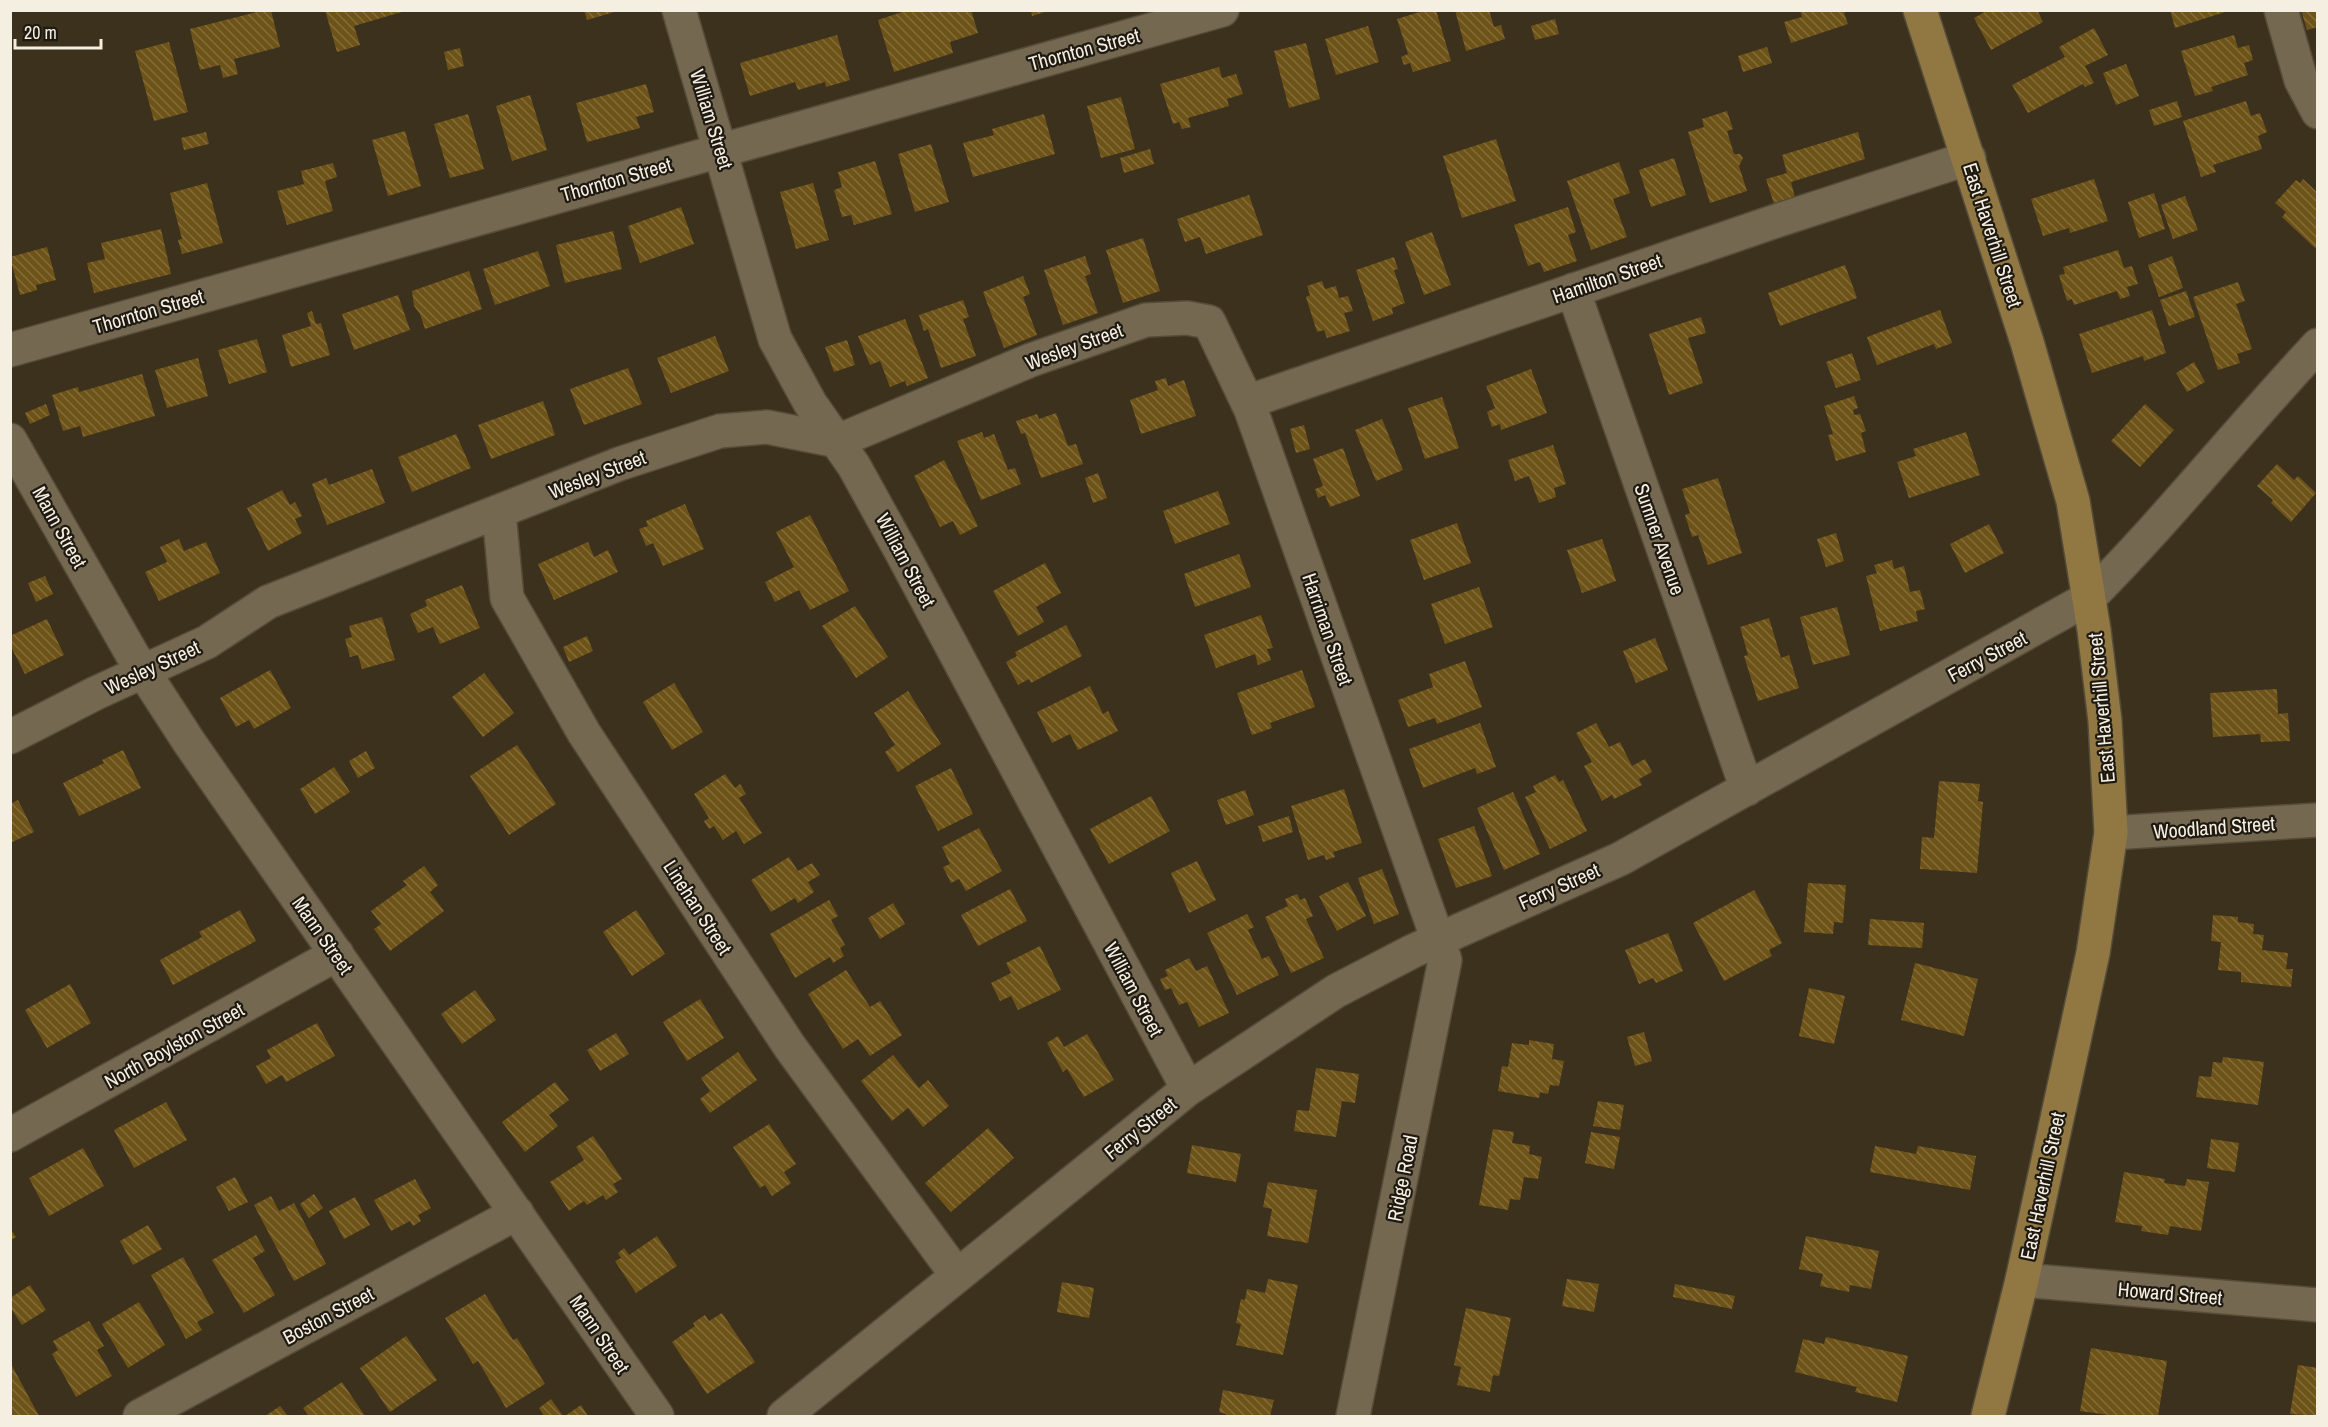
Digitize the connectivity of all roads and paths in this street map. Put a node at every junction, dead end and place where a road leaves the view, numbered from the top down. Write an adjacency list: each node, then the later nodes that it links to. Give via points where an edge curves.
1 (679, 10): 6 (street, William Street)
2 (1222, 10): 6 (street, Thornton Street)
3 (1920, 10): 7 (main road, East Haverhill Street)
4 (2281, 10): 5 (street, via 2301,80)
5 (2318, 112)
6 (721, 150): 11 (street, Thornton Street); 14 (street, William Street, via 775,339 810,403)
7 (1969, 158): 8 (street, Hamilton Street); 16 (main road, East Haverhill Street, via 2073,501)
8 (1573, 290): 12 (street, Hamilton Street); 19 (street, Sumner Avenue)
9 (1209, 322): 12 (street, Harriman Street); 14 (street, Wesley Street, via 1187,318 1146,320 1031,360)
10 (2318, 345): 16 (street, Ferry Street)
11 (10, 350)
12 (1247, 402): 22 (street, Harriman Street)
13 (10, 440): 17 (street, Mann Street)
14 (838, 441): 15 (street, Wesley Street, via 767,427 720,431 619,464); 24 (street, William Street, via 902,553)
15 (499, 513): 17 (street, Wesley Street, via 268,602 207,642); 27 (street, Linehan Street, via 507,598 584,734 790,1047)
16 (2089, 598): 19 (street, Ferry Street); 21 (main road, East Haverhill Street, via 2105,721)
17 (143, 671): 18 (street, Wesley Street); 23 (street, Mann Street)
18 (10, 737)
19 (1747, 789): 22 (street, Ferry Street, via 1620,859)
20 (2318, 820): 21 (street, Woodland Street)
21 (2111, 833): 28 (main road, East Haverhill Street, via 2093,953)
22 (1437, 940): 24 (street, Ferry Street, via 1336,991); 33 (street, Ridge Road, via 1444,960)
23 (337, 954): 25 (street, North Boylston Street); 26 (street, Mann Street)
24 (1188, 1089): 27 (street, Ferry Street)
25 (10, 1135)
26 (517, 1213): 30 (street, Boston Street); 31 (street, Mann Street)
27 (956, 1274): 32 (street, Ferry Street)
28 (2022, 1280): 29 (street, Howard Street); 34 (main road, East Haverhill Street)
29 (2318, 1305)
30 (140, 1416)
31 (657, 1416)
32 (784, 1416)
33 (1353, 1416)
34 (1988, 1416)

